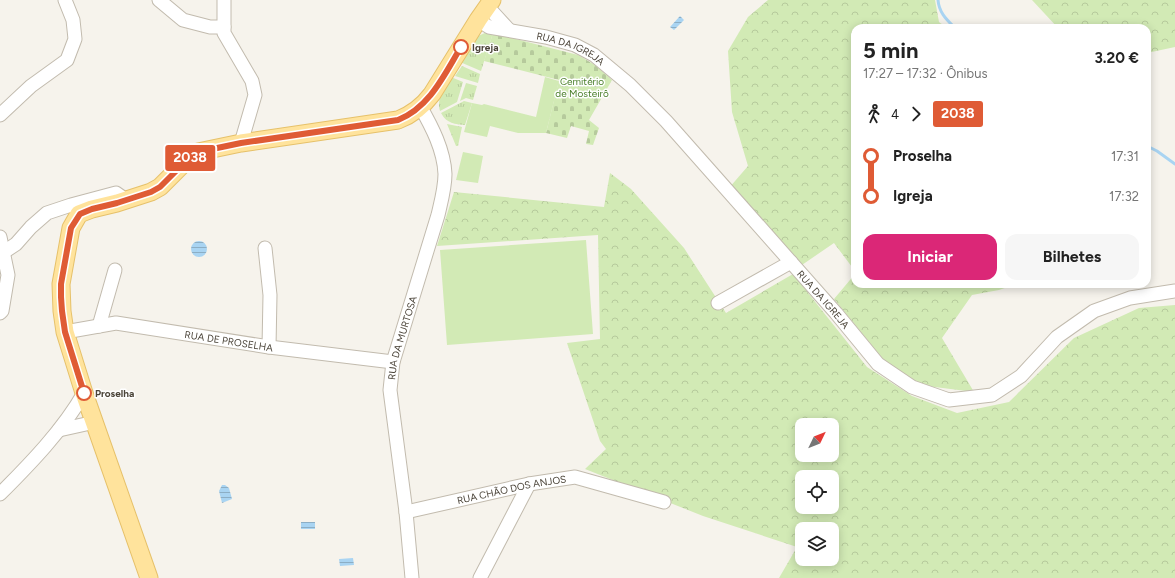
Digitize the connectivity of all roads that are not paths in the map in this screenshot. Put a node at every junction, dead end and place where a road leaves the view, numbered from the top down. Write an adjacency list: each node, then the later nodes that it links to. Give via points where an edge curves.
1 (65, 0): 7 (street, via 73,20 75,39 67,60 31,86)
2 (159, 0): 5 (street, via 183,20 210,27)
3 (224, 0): 5 (street)
4 (486, 9): 6 (main road, via 432,94); 13 (street, RUA DA IGREJA, via 489,27 546,37 575,45 594,55 630,85 666,121)
5 (224, 27): 8 (street, via 224,33 252,81 255,95)
6 (420, 106): 8 (main road, via 398,120); 21 (street, RUA DA MURTOSA, via 431,125 443,159 443,194)
7 (0, 115)
8 (241, 143): 9 (main road, via 198,152 160,187)
9 (121, 201): 12 (street, via 116,193 47,213 16,244); 19 (main road, via 80,214 71,228 61,284)
10 (0, 238): 12 (street)
11 (265, 248): 20 (street, via 270,295)
12 (4, 252): 17 (street, via 8,275)
13 (791, 262): 15 (street, RUA DA IGREJA, via 878,364 912,387 949,400 992,395 1021,376 1057,336 1094,311 1130,298); 16 (street)
14 (115, 270): 18 (street)
15 (1175, 291)
16 (718, 303)
17 (0, 313)
18 (99, 326): 19 (street, RUA DE PROSELHA); 20 (street, RUA DE PROSELHA, via 116,324)
19 (65, 332): 22 (main road)
20 (269, 347): 21 (street, RUA DE PROSELHA)
21 (393, 362): 28 (street, RUA DA MURTOSA, via 390,390)
22 (84, 393): 23 (main road); 24 (street)
23 (95, 422): 24 (street); 29 (main road)
24 (59, 430): 26 (street)
25 (529, 484): 27 (street, RUA CHÃO DOS ANJOS, via 575,477); 28 (street, RUA CHÃO DOS ANJOS); 31 (street)
26 (0, 494)
27 (664, 502)
28 (406, 512): 30 (street, RUA DA MURTOSA)
29 (149, 578)
30 (412, 578)
31 (480, 578)

